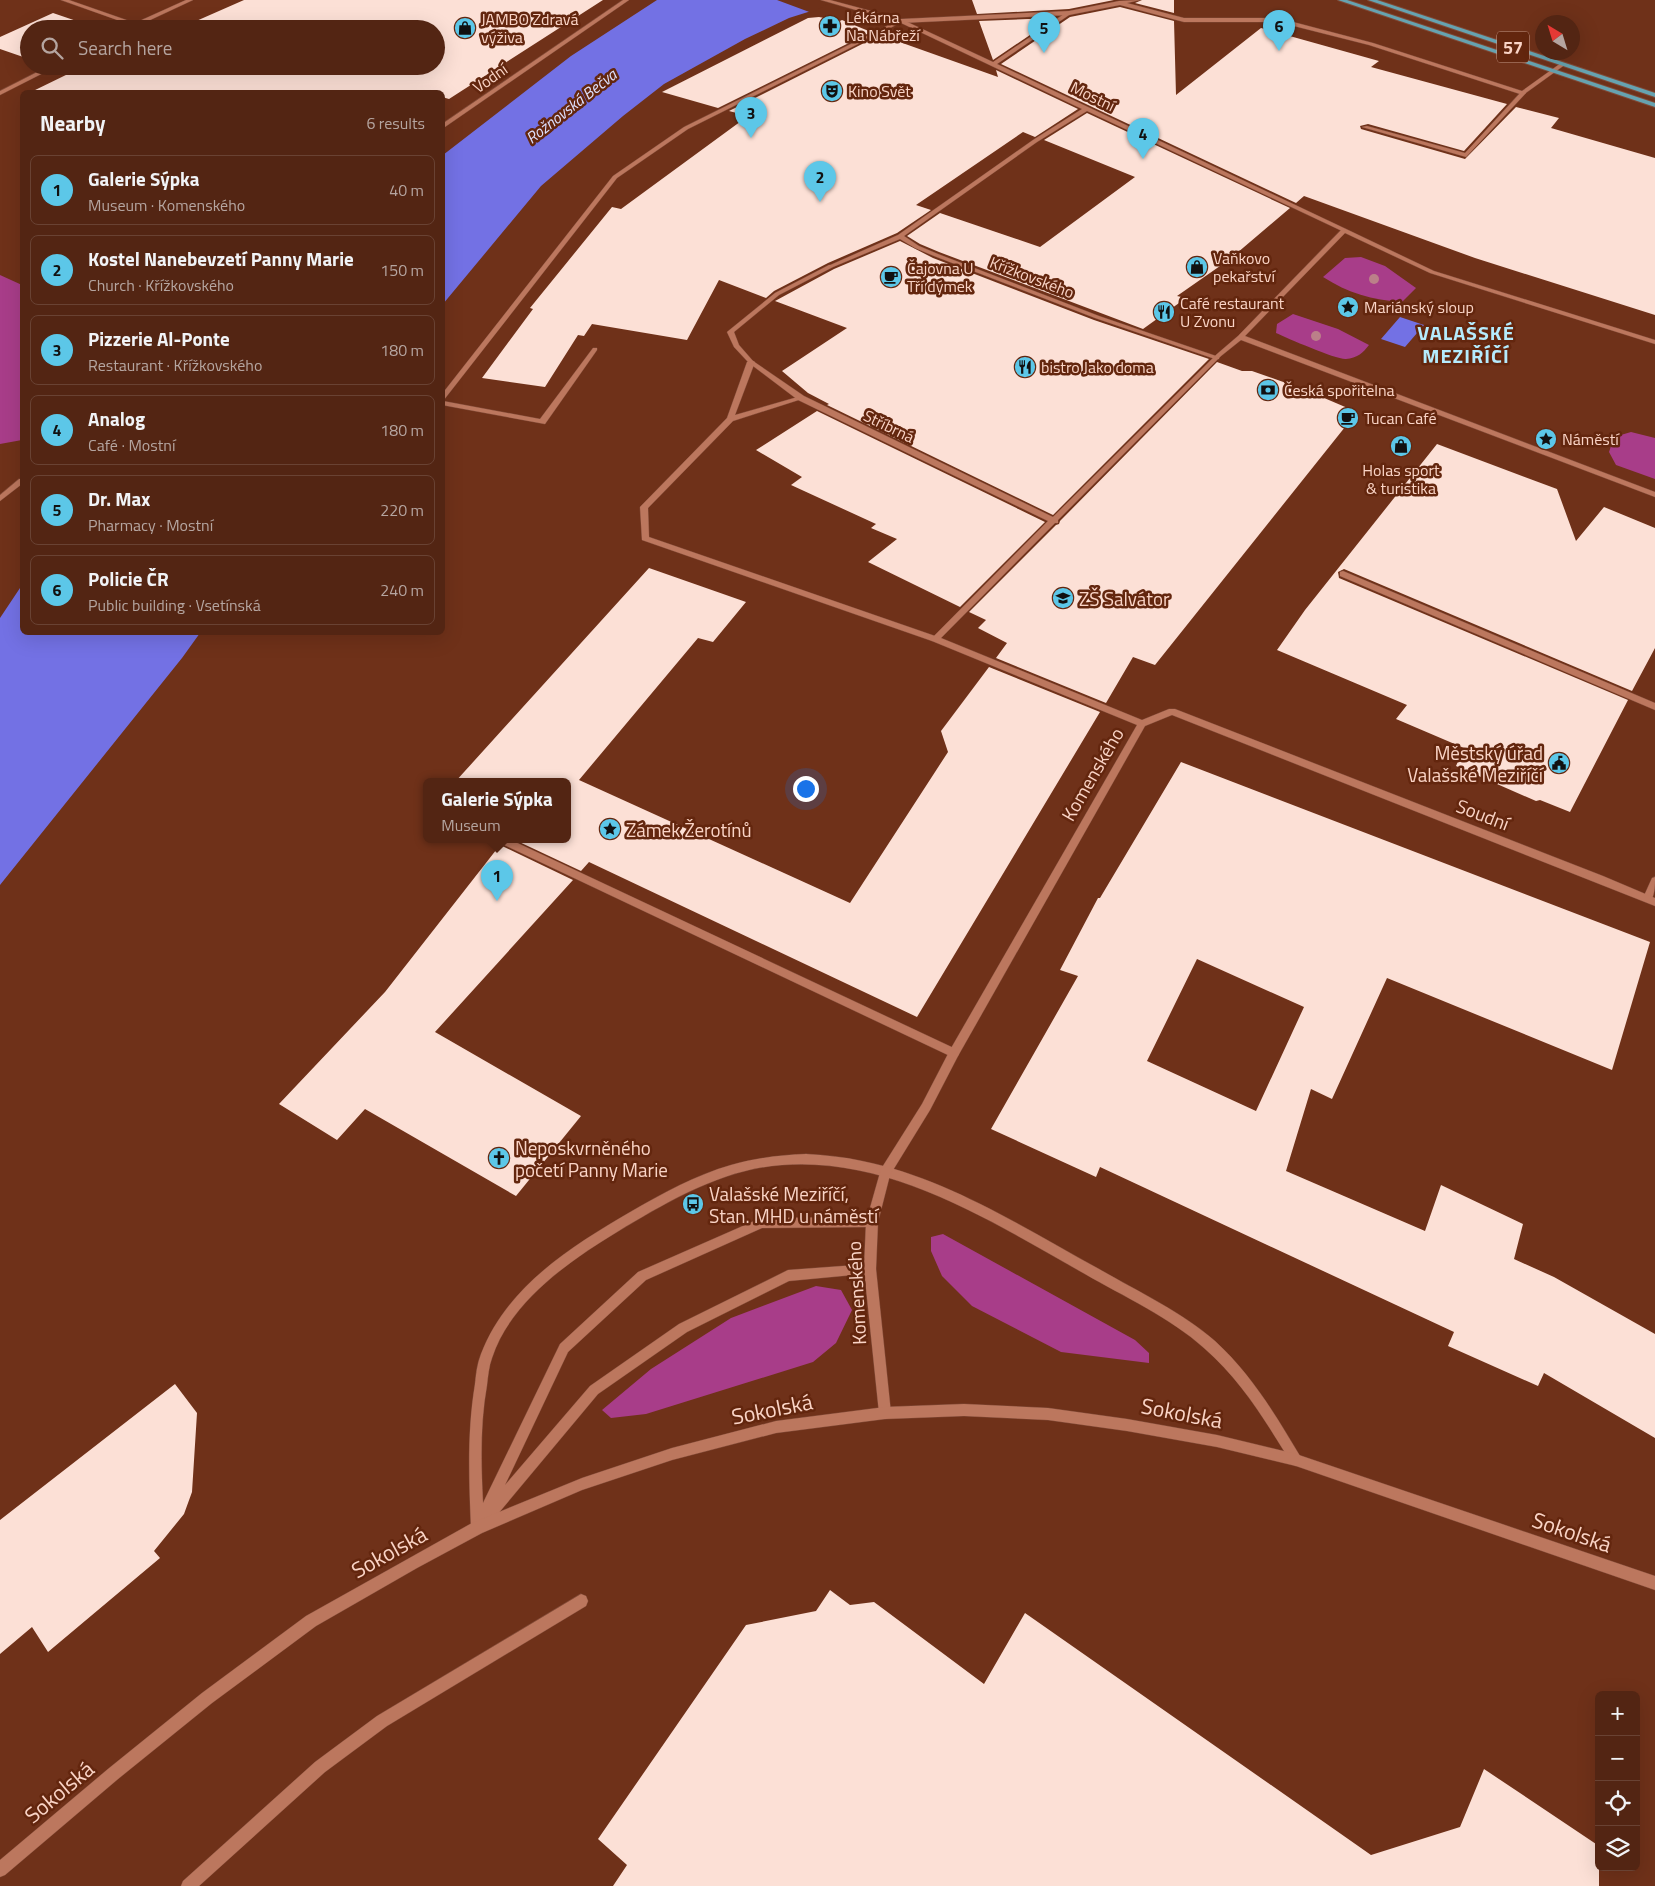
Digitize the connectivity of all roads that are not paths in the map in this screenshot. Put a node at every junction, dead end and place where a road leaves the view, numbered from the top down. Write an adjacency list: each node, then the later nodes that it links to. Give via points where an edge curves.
1 (64, 0): 10 (street)
2 (190, 0): 11 (street)
3 (626, 0): 22 (street, Vodní)
4 (824, 0): 12 (street, Mostní)
5 (1137, 0): 8 (street)
6 (1342, 0): 15 (main road, 57)
7 (1371, 0): 14 (main road, 57)
8 (1119, 3): 9 (street); 17 (street, via 1184,20 1278,20 1371,44)
9 (1069, 13): 12 (street); 13 (street)
10 (122, 20)
11 (146, 20)
12 (901, 20): 13 (street, Mostní); 31 (street, via 686,128 615,177)
13 (994, 64): 21 (street, Mostní)
14 (1563, 64): 15 (street); 19 (main road, 57)
15 (1552, 70): 17 (street); 20 (main road, 57)
16 (37, 75): 18 (street)
17 (1523, 93): 23 (street, via 1466,155)
18 (0, 94)
19 (1655, 95)
20 (1655, 105)
21 (1086, 109): 24 (street, Mostní); 25 (street)
22 (445, 125)
23 (1365, 127)
24 (1344, 230): 26 (street); 27 (street, via 1432,272)
25 (900, 236): 29 (street, Křížkovského, via 917,248 1097,317); 30 (street, Stříbrná, via 777,294 730,332 736,346)
26 (1240, 337): 29 (street); 36 (street)
27 (1655, 342)
28 (595, 349): 33 (street, via 542,422)
29 (1217, 358): 38 (street)
30 (751, 362): 32 (street, Stříbrná); 34 (street)
31 (445, 394)
32 (801, 398): 34 (street); 38 (street, Stříbrná)
33 (445, 404)
34 (730, 419): 40 (street, Komenského, via 644,507 645,538)
35 (20, 483): 37 (street)
36 (1655, 496)
37 (0, 499)
38 (1055, 520): 40 (street)
39 (1343, 574): 41 (street)
40 (935, 640): 42 (street, Komenského)
41 (1655, 707)
42 (1142, 724): 45 (street, Soudní, via 1172,711); 46 (street, Komenského)
43 (509, 843): 46 (street)
44 (1655, 882): 45 (street)
45 (1651, 900)
46 (954, 1053): 47 (street, Komenského)
47 (886, 1173): 48 (street, Komenského); 51 (street, via 908,1178 994,1218 1183,1325 1206,1342 1257,1396); 52 (street, via 844,1161 804,1158 730,1169 685,1186 590,1241 552,1269 520,1300 486,1356 478,1397)
48 (872, 1222): 49 (street, Komenského); 52 (street, via 761,1223 642,1276 564,1348)
49 (870, 1269): 50 (street, Komenského); 52 (street, via 788,1276 684,1328 594,1390)
50 (885, 1413): 51 (street, Sokolská, via 964,1410 1048,1414 1217,1441); 52 (street, Sokolská, via 776,1427 672,1454 582,1484)
51 (1296, 1460): 53 (street, Sokolská)
52 (477, 1528): 55 (street, Sokolská, via 310,1621 207,1698)
53 (1655, 1583)
54 (581, 1601): 56 (street, via 382,1721 320,1767)
55 (0, 1870)
56 (188, 1886)

